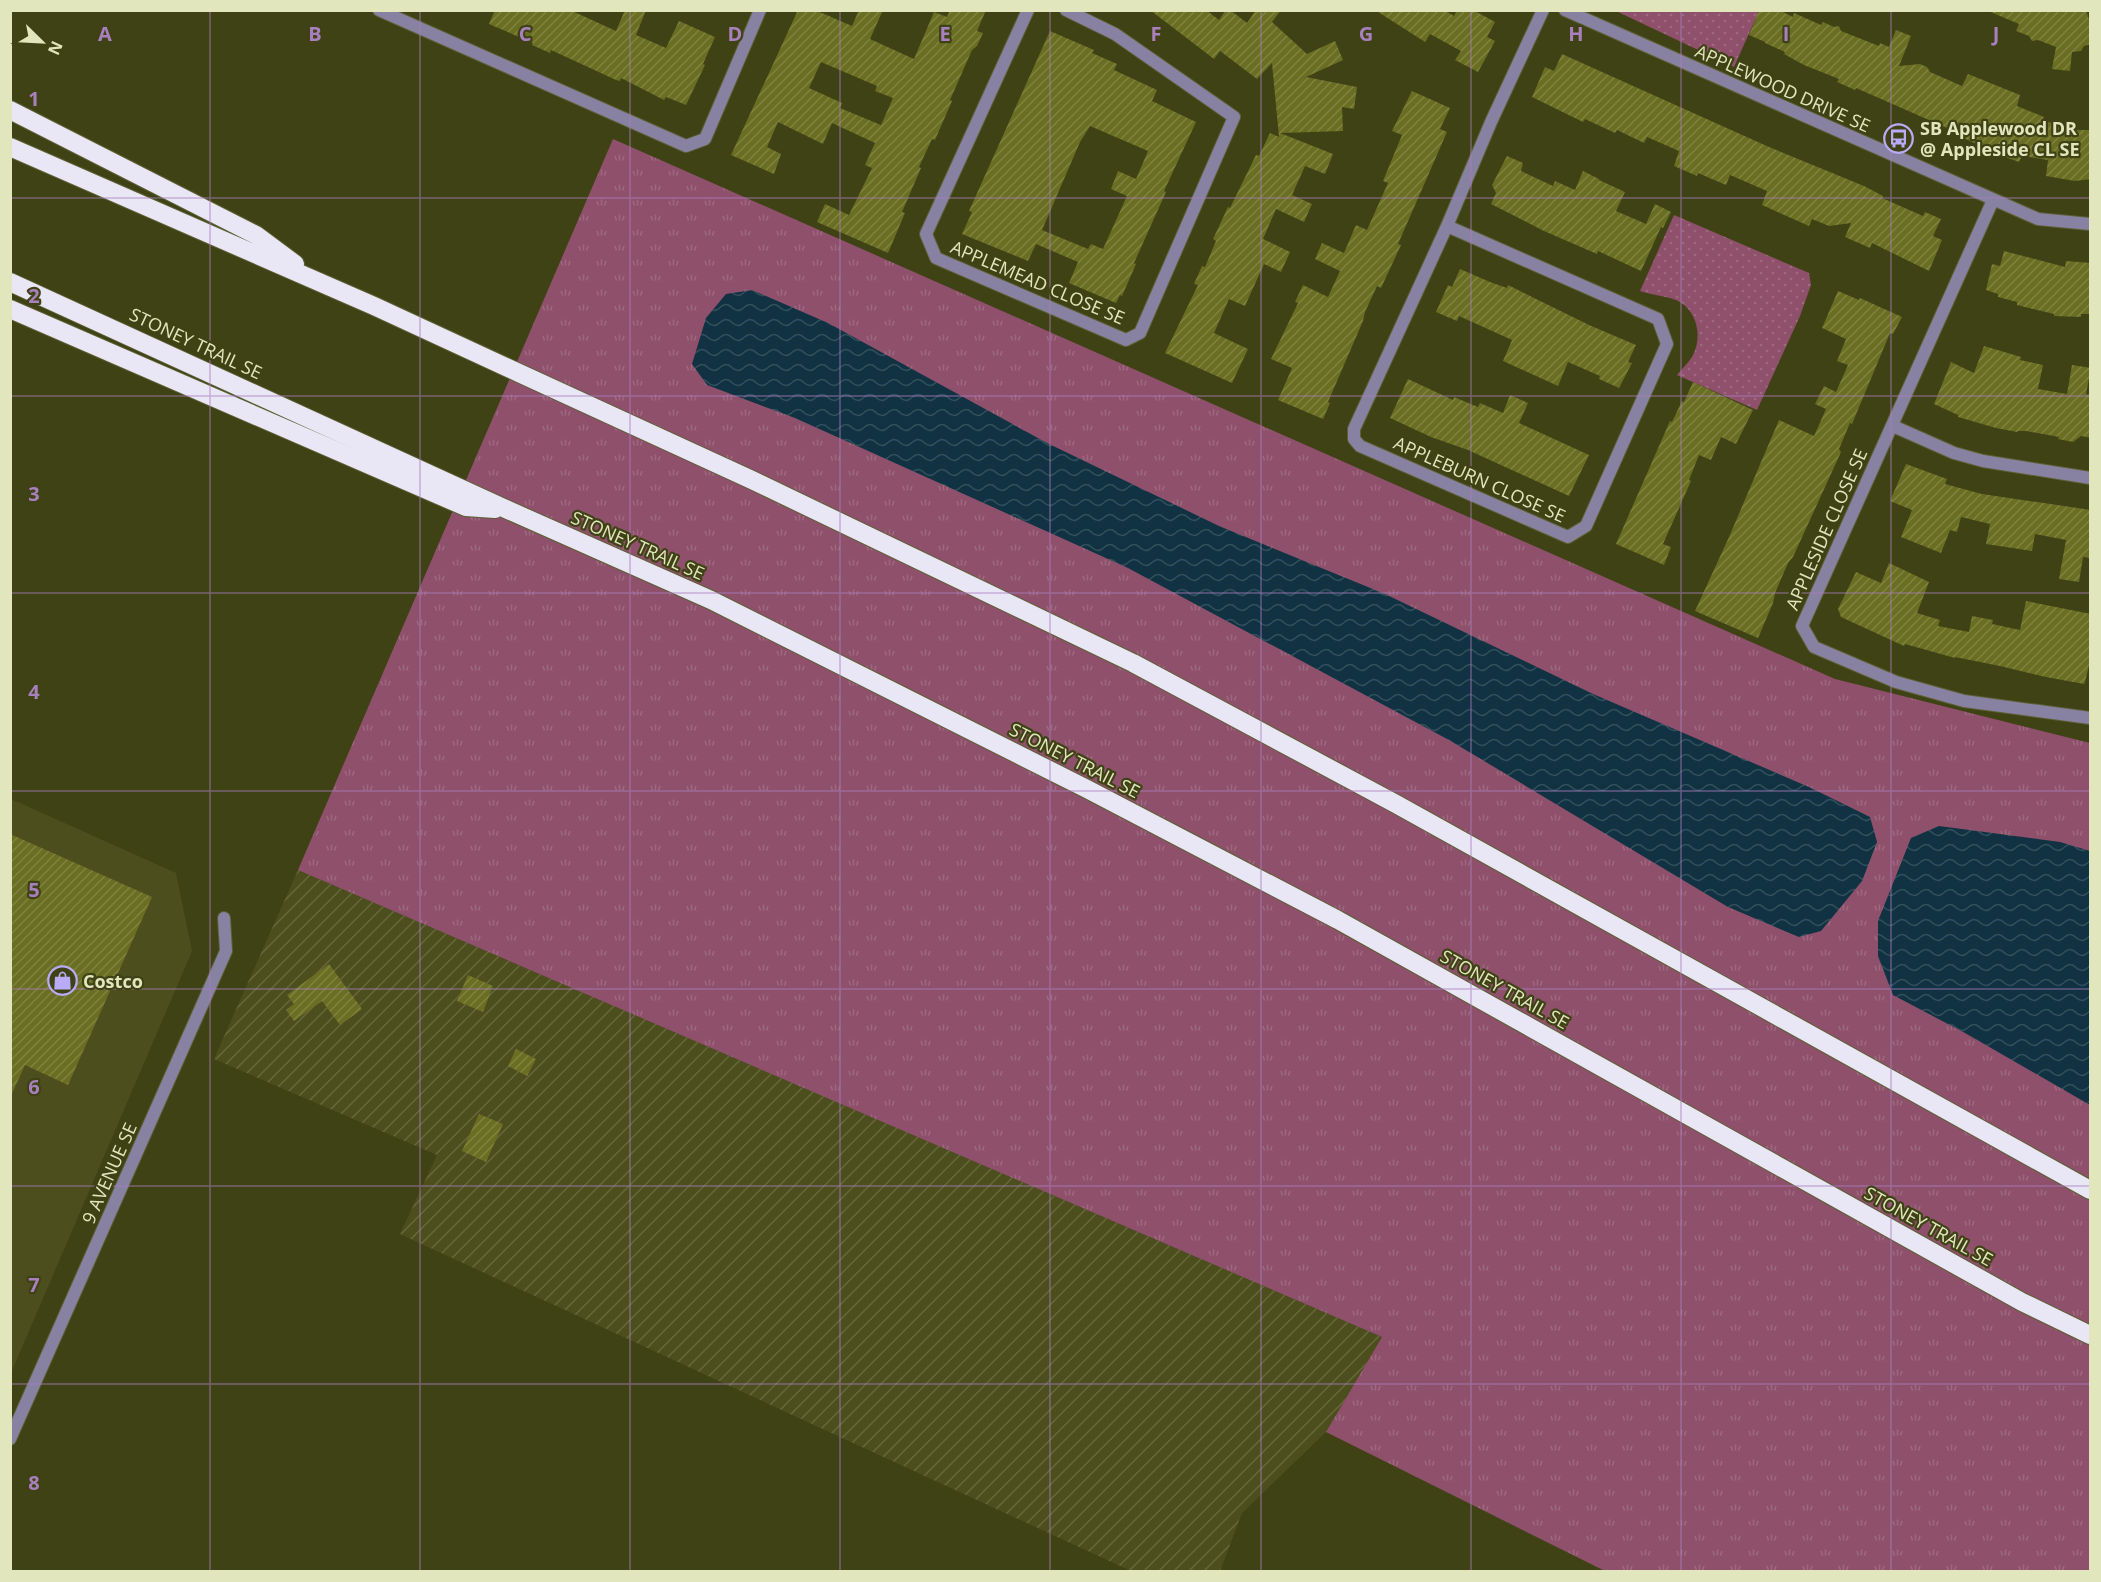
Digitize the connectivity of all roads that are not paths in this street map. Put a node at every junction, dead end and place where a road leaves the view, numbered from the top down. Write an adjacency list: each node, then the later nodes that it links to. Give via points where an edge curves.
1 (379, 10): 2 (street, via 686,146 705,139)
2 (760, 10)
3 (1028, 10): 4 (street, APPLEMEAD CLOSE SE, via 926,234 936,258 1125,340 1140,333 1234,117 1115,34)
4 (1066, 10)
5 (1542, 10): 11 (street, APPLEBURN CLOSE SE)
6 (1565, 10): 9 (street, APPLEWOOD DRIVE SE)
7 (10, 110): 13 (highway, via 256,235)
8 (10, 147): 13 (highway)
9 (1993, 200): 10 (street, APPLEWOOD DRIVE SE, via 2038,219); 15 (street, APPLESIDE CLOSE SE)
10 (2091, 224)
11 (1447, 226): 11 (street, APPLEBURN CLOSE SE, via 1354,429 1354,439 1360,446 1568,537 1586,526 1667,344 1658,319)
12 (10, 282): 17 (highway, STONEY TRAIL SE)
13 (321, 283): 20 (highway, via 752,480 1133,663 1396,804)
14 (10, 309): 17 (highway, via 466,507)
15 (1893, 426): 16 (street, via 1954,453 1983,461); 18 (street, APPLESIDE CLOSE SE, via 1802,626 1814,647 1896,682 1964,701)
16 (2091, 478)
17 (508, 510): 21 (highway, STONEY TRAIL SE, via 711,600 1119,805 1338,920 2022,1302)
18 (2091, 718)
19 (224, 918): 22 (street, 9 AVENUE SE, via 226,951)
20 (2091, 1190)
21 (2091, 1335)
22 (10, 1439)

